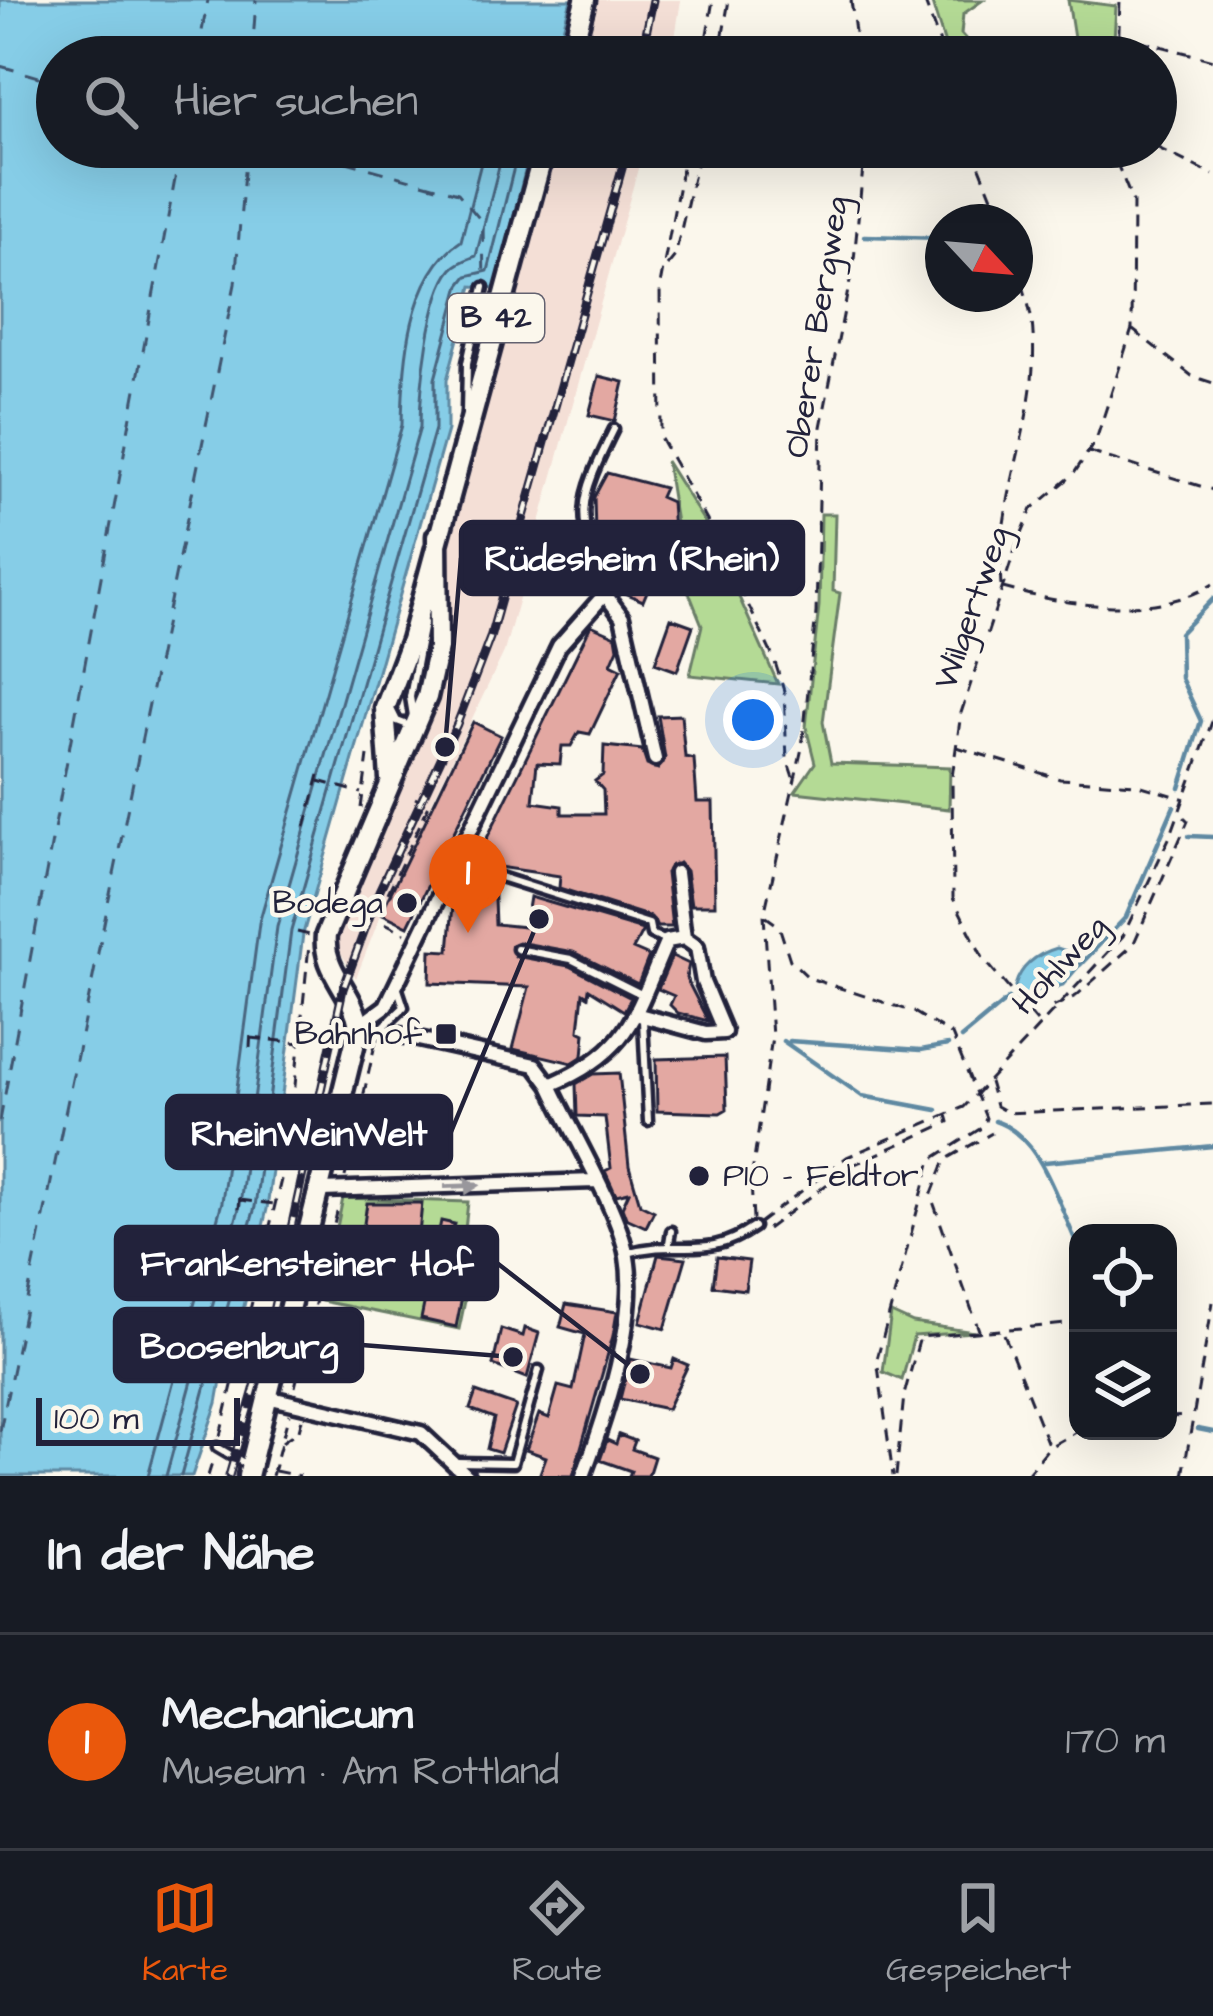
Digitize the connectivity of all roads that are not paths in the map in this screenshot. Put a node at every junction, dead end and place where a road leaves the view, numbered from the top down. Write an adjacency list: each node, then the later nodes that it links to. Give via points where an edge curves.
1 (585, 0): 2 (main road)
2 (576, 36)
3 (539, 168): 5 (main road, B 42)
4 (484, 287): 5 (lane, via 467,363)
5 (468, 419): 7 (main road, B 42)
6 (614, 429): 8 (lane, via 582,495 582,524)
7 (437, 536): 9 (main road, B 42); 10 (main road, B 42, via 438,648)
8 (605, 594): 11 (street, via 622,617); 20 (street, via 559,646)
9 (403, 661): 10 (lane, via 392,714); 12 (main road, B 42, via 385,707)
10 (416, 728): 12 (main road, B 42)
11 (656, 759)
12 (390, 790): 20 (main road, B 42, via 325,944 330,968)
13 (676, 873): 15 (street)
14 (500, 877): 16 (lane, via 649,924)
15 (683, 938): 16 (street); 19 (street, via 697,947 724,1032)
16 (667, 941): 18 (street)
17 (518, 949): 18 (lane, via 571,959)
18 (644, 995): 19 (street)
19 (639, 1015): 21 (street, via 603,1060); 22 (lane)
20 (369, 1028): 21 (street, via 535,1065); 24 (main road)
21 (550, 1085): 23 (street)
22 (648, 1121)
23 (595, 1181): 24 (street, one-way to 23); 28 (street)
24 (322, 1190): 30 (main road)
25 (754, 1227): 27 (lane, via 712,1250)
26 (670, 1231): 27 (lane)
27 (669, 1244): 28 (lane)
28 (627, 1253): 35 (street, via 622,1328)
29 (539, 1370): 32 (lane, via 512,1462)
30 (272, 1397): 32 (street, via 421,1433); 33 (main road)
31 (217, 1447): 33 (lane)
32 (453, 1462): 34 (street)
33 (252, 1473)
34 (467, 1476)
35 (583, 1476)

